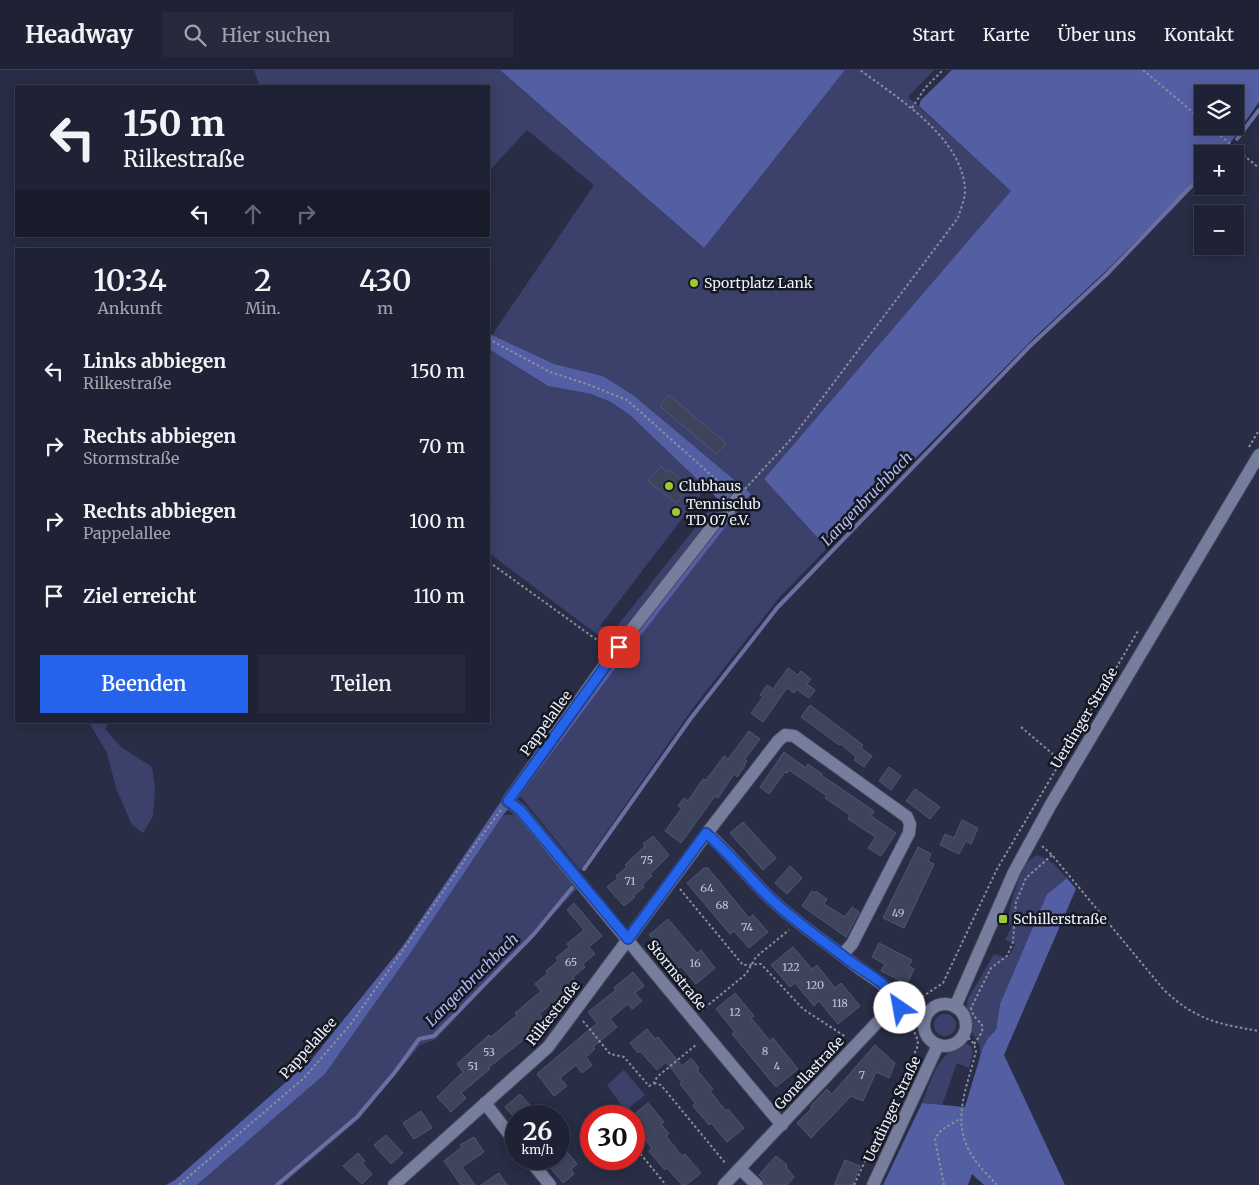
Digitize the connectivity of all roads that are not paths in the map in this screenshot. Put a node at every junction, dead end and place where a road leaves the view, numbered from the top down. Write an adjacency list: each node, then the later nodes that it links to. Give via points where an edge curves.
1 (1259, 455): 7 (street, Uerdinger Straße, via 1050,806 1014,872)
2 (737, 498): 3 (street, Pappelallee, via 614,652)
3 (508, 801): 5 (street, Stormstraße, via 520,810)
4 (706, 833): 5 (street, Rilkestraße); 6 (street, via 771,899); 6 (street, via 781,737 790,734 907,817 909,833 852,944)
5 (628, 939): 11 (street, Rilkestraße, via 548,1047); 12 (street, Stormstraße)
6 (842, 954): 8 (street, via 888,988)
7 (955, 1006): 9 (street, via 939,1005); 10 (street, Uerdinger Straße, via 965,1018 965,1034 954,1045)
8 (900, 1008): 9 (street); 12 (street, Gonellastraße, via 887,1012)
9 (926, 1016): 10 (street, Uerdinger Straße, via 924,1030)
10 (938, 1045): 20 (street, Uerdinger Straße)
11 (485, 1103): 13 (street); 16 (street, Rilkestraße)
12 (782, 1125): 15 (street, Gonellastraße)
13 (505, 1129)
14 (538, 1170): 17 (street)
15 (737, 1172): 18 (street, Gonellastraße); 19 (street)
16 (394, 1185)
17 (550, 1185)
18 (724, 1185)
19 (757, 1185)
20 (873, 1185)

